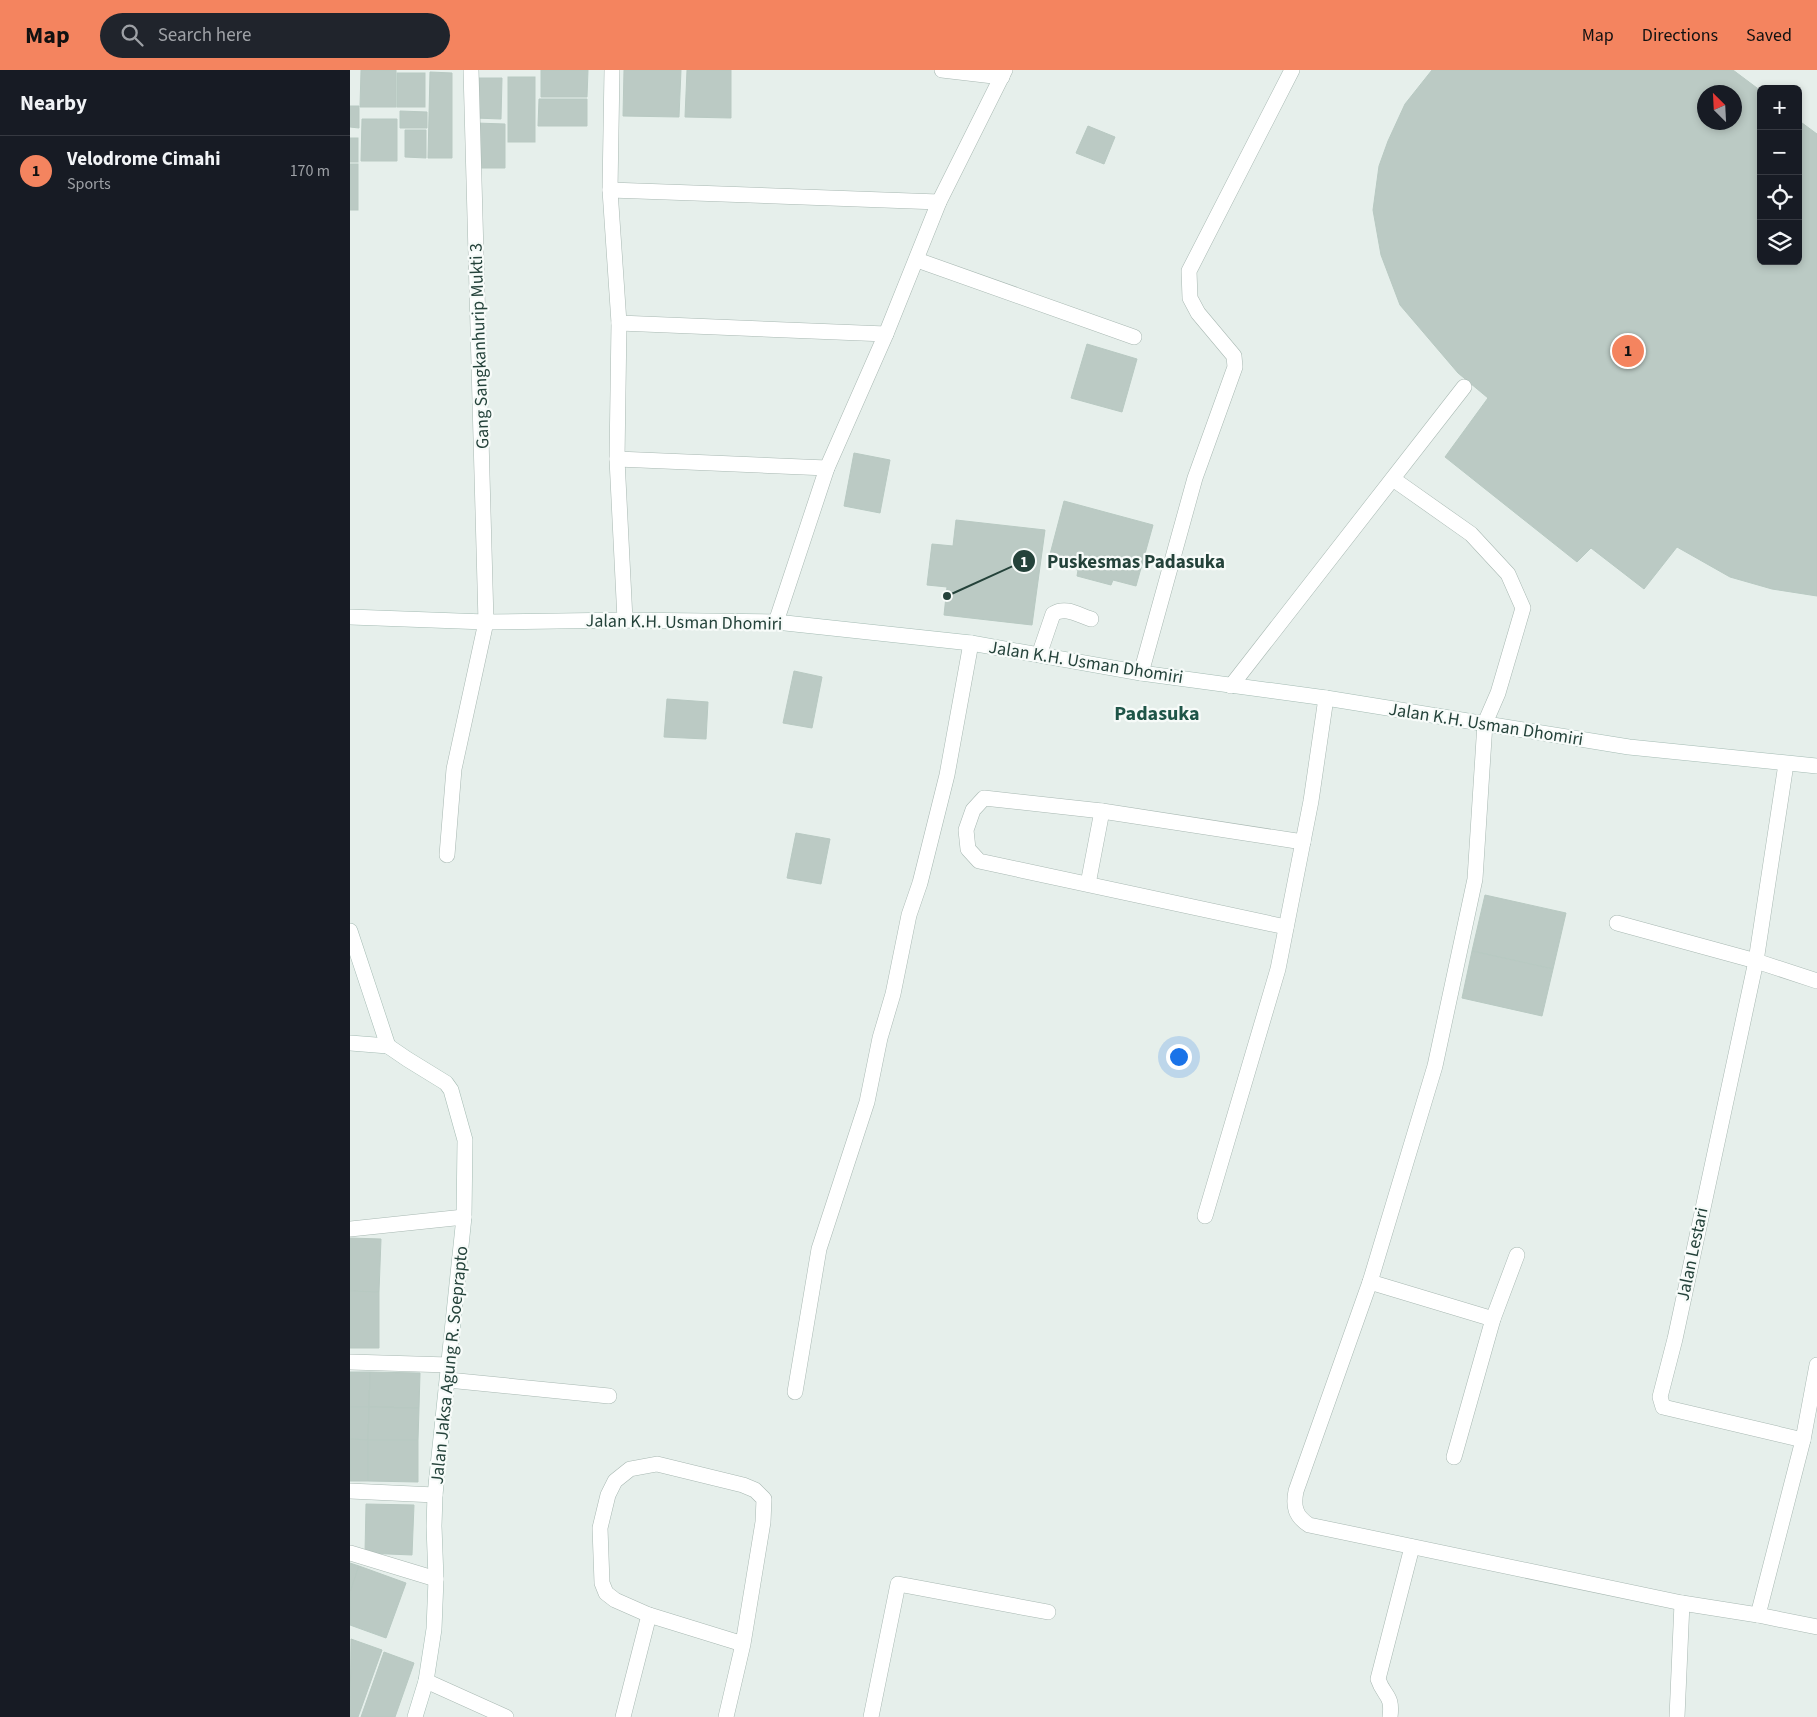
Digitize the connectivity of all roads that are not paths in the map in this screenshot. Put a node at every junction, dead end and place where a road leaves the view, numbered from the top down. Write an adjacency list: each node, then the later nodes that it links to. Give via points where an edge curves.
1 (471, 70): 19 (street, Gang Sangkanhurip Mukti 3)
2 (612, 70): 6 (street)
3 (942, 70): 5 (street)
4 (1292, 70): 23 (street, via 1188,271 1190,298 1198,313 1234,356 1235,367 1195,478)
5 (1004, 74): 7 (street)
6 (610, 190): 7 (street); 9 (street)
7 (939, 202): 8 (street)
8 (917, 260): 10 (street); 11 (street)
9 (619, 323): 10 (street); 13 (street)
10 (886, 334): 14 (street)
11 (1134, 337)
12 (1464, 387): 15 (street)
13 (616, 459): 14 (street); 17 (street)
14 (827, 468): 20 (street)
15 (1393, 479): 24 (street); 26 (street, via 1471,534 1508,574 1523,608 1498,693)
16 (350, 617): 19 (street, Jalan K.H. Usman Dhomiri)
17 (625, 620): 19 (street, Jalan K.H. Usman Dhomiri); 20 (street, Jalan K.H. Usman Dhomiri)
18 (1091, 620): 22 (street, via 1059,610 1053,614)
19 (486, 622): 31 (street, Gang Sangkanhurip Mukti 3, via 454,769)
20 (776, 622): 21 (street, Jalan K.H. Usman Dhomiri)
21 (971, 643): 22 (street, Jalan K.H. Usman Dhomiri); 49 (street, via 947,775 909,915 867,1102 819,1248)
22 (1038, 655): 23 (street, Jalan K.H. Usman Dhomiri)
23 (1141, 673): 24 (street, Jalan K.H. Usman Dhomiri)
24 (1231, 686): 25 (street, Jalan K.H. Usman Dhomiri)
25 (1326, 698): 26 (street, Jalan K.H. Usman Dhomiri); 30 (street)
26 (1485, 722): 27 (street, Jalan K.H. Usman Dhomiri, via 1629,747); 44 (street, via 1473,888 1436,1066)
27 (1786, 764): 28 (street, Jalan K.H. Usman Dhomiri); 36 (street)
28 (1817, 766)
29 (1102, 811): 30 (street); 32 (street); 32 (street, via 984,798 973,810 966,830 968,849 979,861)
30 (1303, 842): 34 (street)
31 (447, 855)
32 (1088, 884): 34 (street)
33 (1617, 923): 36 (street)
34 (1286, 927): 40 (street, via 1273,986)
35 (350, 932): 39 (street)
36 (1756, 961): 37 (street); 51 (street, Jalan Lestari, via 1660,1396 1663,1406)
37 (1817, 981)
38 (350, 1043): 39 (street)
39 (388, 1046): 41 (street, Jalan Jaksa Agung R. Soeprapto, via 446,1083 451,1090 465,1140)
40 (1205, 1216)
41 (464, 1217): 42 (street); 48 (street, Jalan Jaksa Agung R. Soeprapto)
42 (350, 1229)
43 (1517, 1255): 45 (street)
44 (1370, 1282): 45 (street); 55 (street, via 1294,1502 1296,1512 1309,1525)
45 (1493, 1319): 52 (street)
46 (350, 1362): 48 (street)
47 (1817, 1365): 51 (street)
48 (448, 1372): 50 (street); 54 (street, Jalan Jaksa Agung R. Soeprapto)
49 (795, 1392)
50 (609, 1396)
51 (1803, 1440): 60 (street)
52 (1454, 1457)
53 (350, 1491): 54 (street)
54 (436, 1494): 57 (street, Jalan Jaksa Agung R. Soeprapto)
55 (1412, 1547): 58 (street); 70 (street, via 1378,1679 1392,1706)
56 (350, 1553): 57 (street)
57 (436, 1579): 64 (street, Jalan Jaksa Agung R. Soeprapto, via 434,1629)
58 (1682, 1603): 60 (street); 71 (street)
59 (1048, 1612): 69 (street, via 898,1584)
60 (1758, 1615): 62 (street)
61 (648, 1616): 63 (street); 63 (street, via 615,1600 606,1593 602,1583 600,1528 615,1481 630,1469 658,1464 743,1484 764,1499); 67 (street)
62 (1817, 1627)
63 (743, 1644): 68 (street)
64 (426, 1681): 65 (street, Jalan Jaksa Agung R. Soeprapto); 66 (street)
65 (415, 1717)
66 (506, 1717)
67 (623, 1717)
68 (726, 1717)
69 (871, 1717)
70 (1390, 1717)
71 (1677, 1717)

